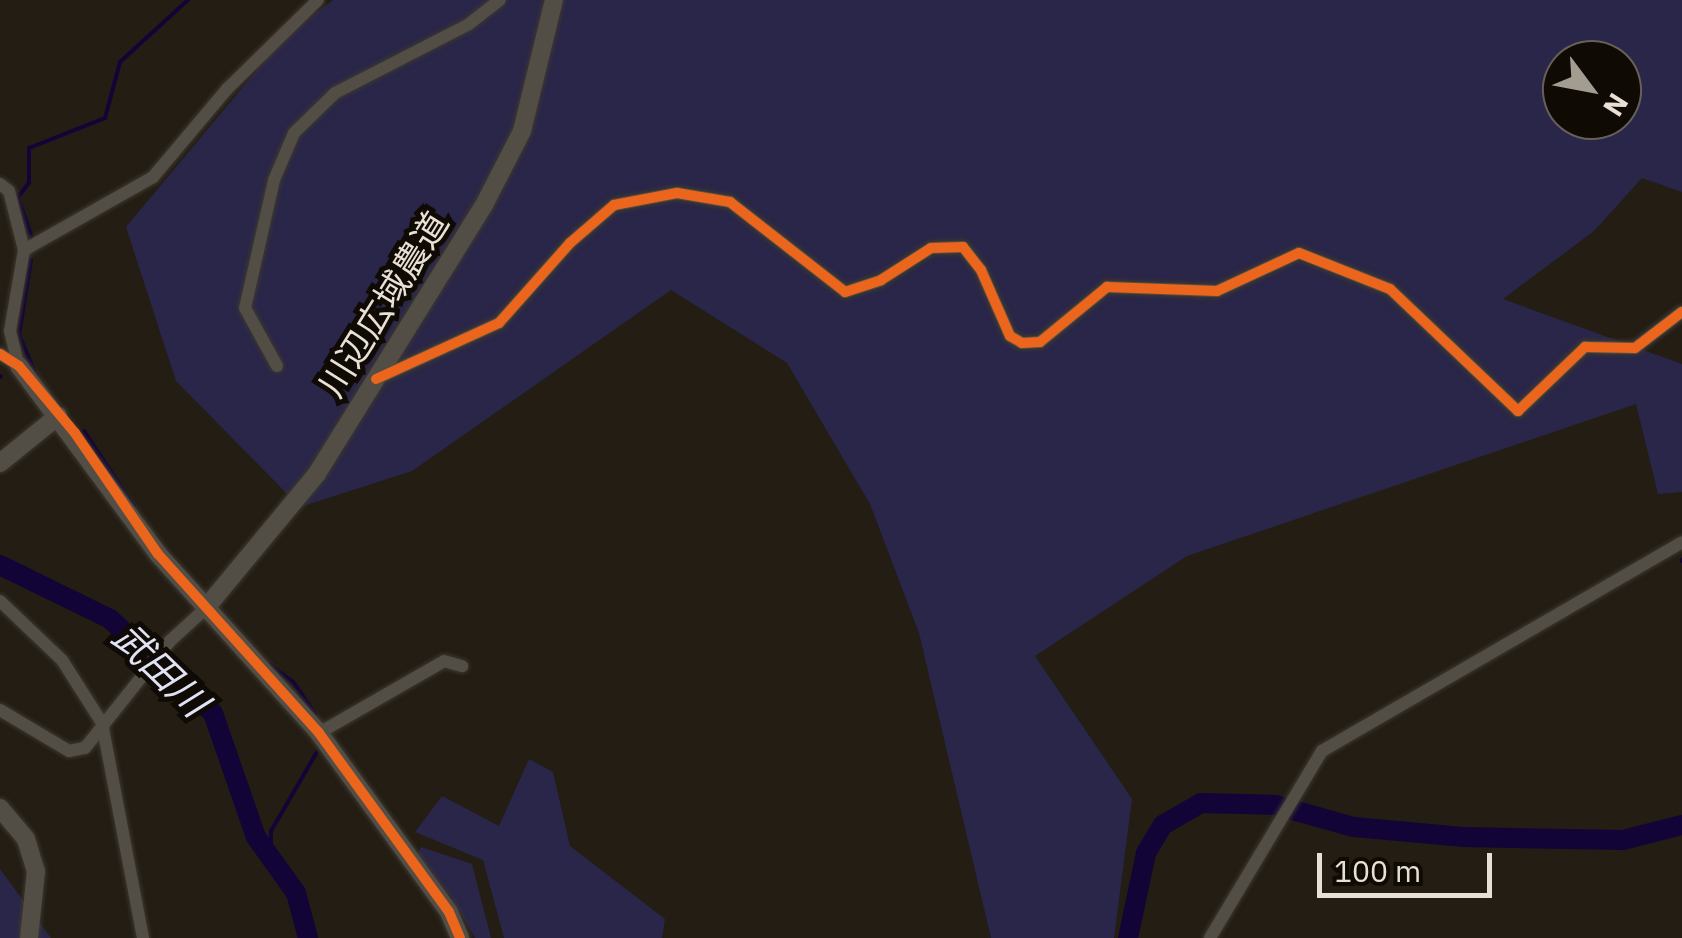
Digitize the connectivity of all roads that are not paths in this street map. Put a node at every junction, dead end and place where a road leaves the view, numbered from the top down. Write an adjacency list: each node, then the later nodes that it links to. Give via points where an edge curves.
1 (318, 0): 5 (street, via 227,89 153,177)
2 (500, 0): 9 (street, via 469,24 335,93 294,133 274,180 245,308)
3 (554, 0): 10 (street, 川辺広域農道, via 530,106 509,160)
4 (0, 184): 5 (street, via 9,192)
5 (24, 250): 8 (street, via 10,331)
6 (1682, 312): 10 (street, via 1634,348 1585,347 1518,411 1390,289 1302,254 1258,266 1218,291 1107,287 1040,342 1022,342 1010,336 981,270 962,248 931,248 880,280 845,292 730,202 677,193 614,204 500,323)
7 (0, 354): 8 (street)
8 (19, 366): 11 (street)
9 (277, 366)
10 (376, 378): 15 (street, 川辺広域農道, via 316,475)
11 (58, 416): 12 (street); 15 (street)
12 (0, 467)
13 (1682, 542): 24 (street, via 1322,751)
14 (0, 601): 18 (street, via 62,660)
15 (205, 609): 18 (street); 19 (street)
16 (462, 666): 19 (street, via 444,662)
17 (0, 710): 18 (street, via 74,752 92,744)
18 (102, 723): 22 (street)
19 (318, 734): 23 (street, via 449,912)
20 (0, 808): 21 (street, via 26,839 36,871)
21 (28, 938)
22 (143, 938)
23 (460, 938)
24 (1210, 938)

